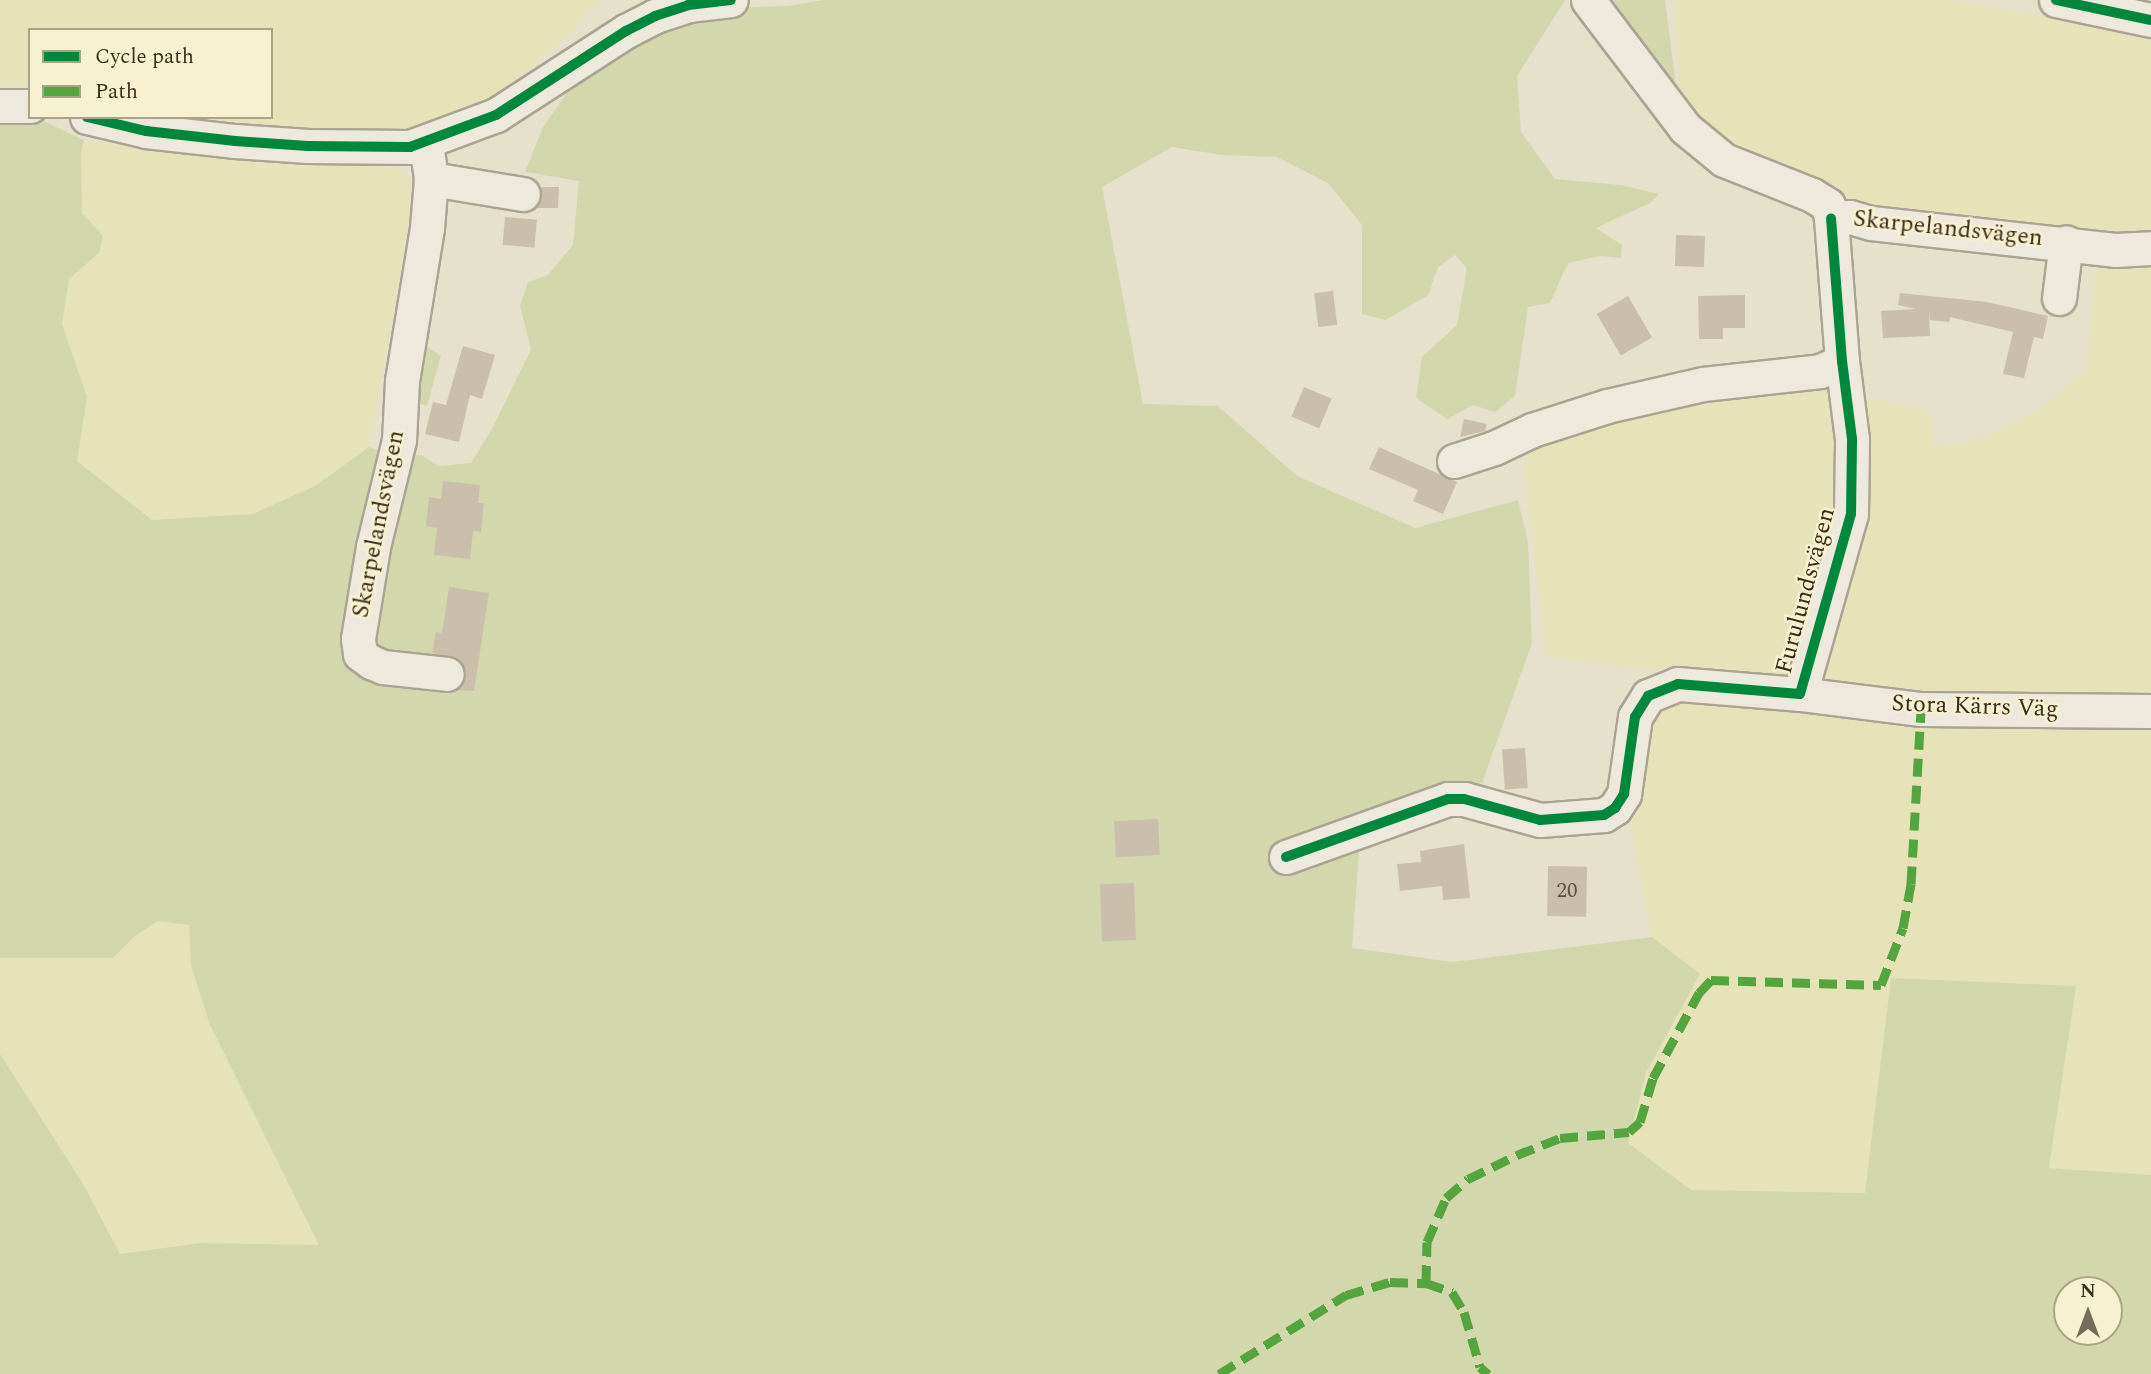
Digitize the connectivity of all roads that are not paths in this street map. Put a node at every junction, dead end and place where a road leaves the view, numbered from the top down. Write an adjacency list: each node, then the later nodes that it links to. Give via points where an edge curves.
1 (731, 0): 8 (street, via 688,5 655,16 496,115)
2 (1588, 0): 11 (street, Skarpelandsvägen, via 1685,128 1724,160 1812,195 1828,205)
3 (2059, 0): 4 (street)
4 (2151, 20)
5 (0, 106): 6 (street)
6 (28, 106)
7 (96, 119): 8 (street, via 156,132 308,146 390,148)
8 (426, 142): 9 (street, Skarpelandsvägen)
9 (431, 179): 10 (street); 17 (street, Skarpelandsvägen, via 402,381 399,440 373,547 358,639 360,654 383,667)
10 (523, 194)
11 (1831, 218): 12 (street, Skarpelandsvägen); 15 (street, Furulundsvägen)
12 (2066, 242): 13 (street, Skarpelandsvägen, via 2115,250); 14 (street)
13 (2151, 248)
14 (2059, 298)
15 (1842, 361): 16 (street, via 1820,371 1703,384 1607,406); 18 (street, Furulundsvägen, via 1852,439 1851,514)
16 (1454, 461)
17 (447, 674)
18 (1800, 694): 19 (street, Stora Kärrs Väg, via 1920,709); 20 (street, Furulundsvägen, via 1678,684 1648,696 1635,717 1623,794 1604,815 1539,820 1464,799 1448,799)
19 (2151, 711)
20 (1286, 857)

